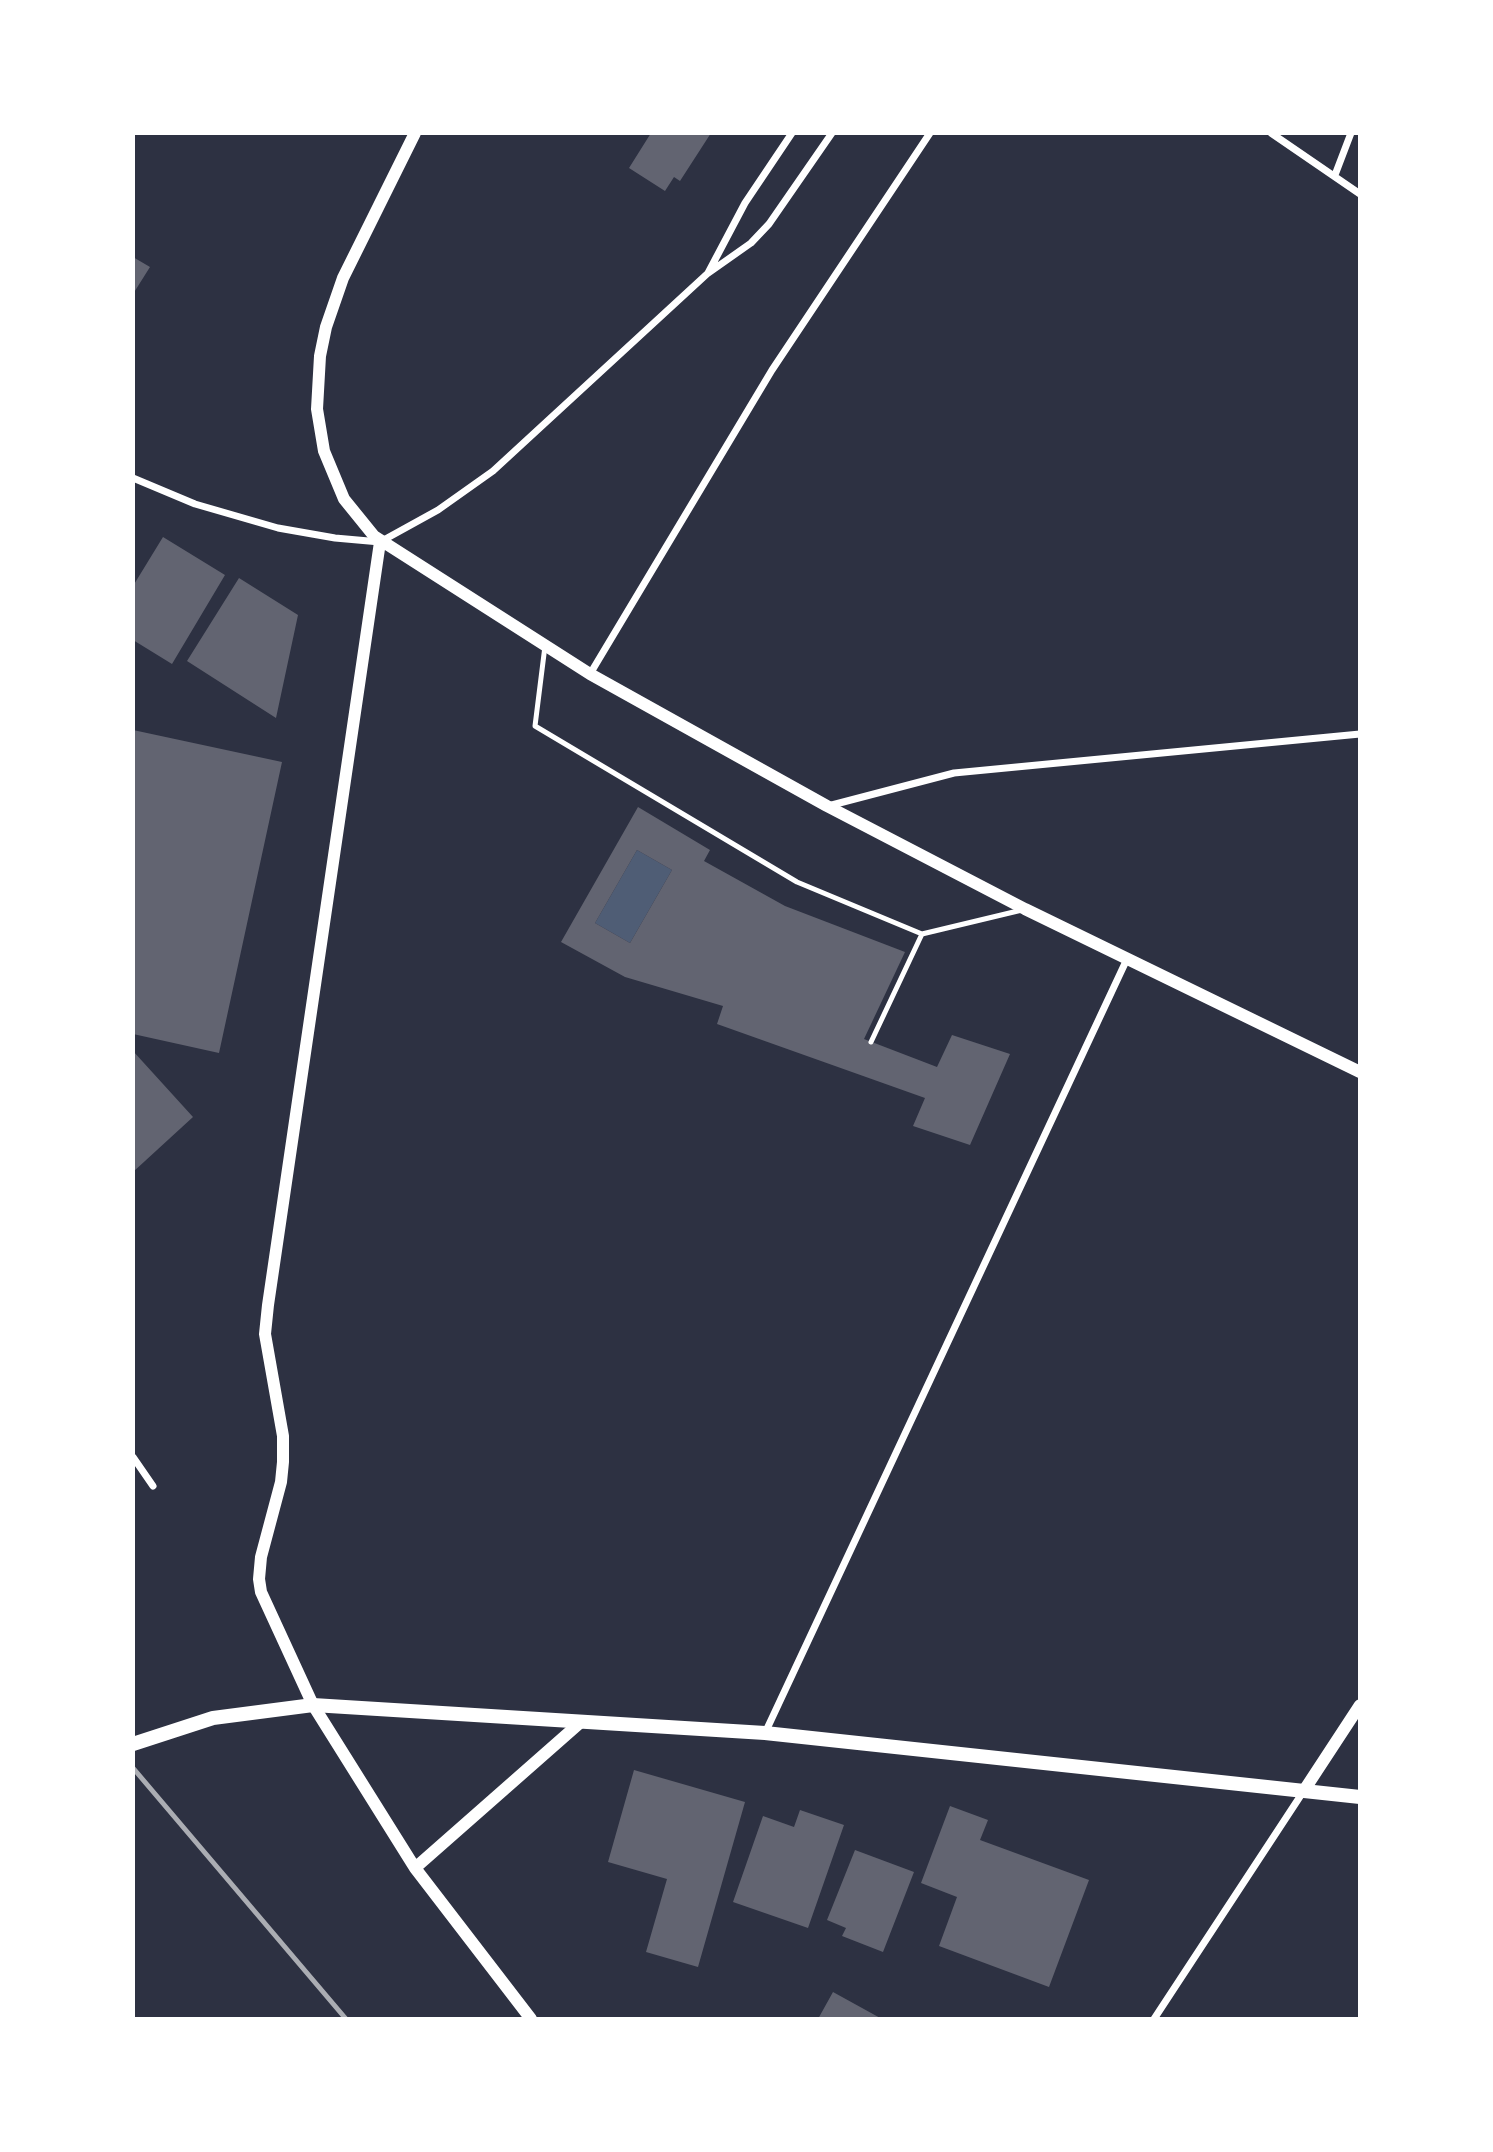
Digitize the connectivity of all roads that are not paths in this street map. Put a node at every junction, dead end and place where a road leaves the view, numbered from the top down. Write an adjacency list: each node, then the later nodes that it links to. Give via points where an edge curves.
1 (415, 133): 11 (street, via 343,278 322,345 317,382 319,432 331,473 351,509)
2 (792, 133): 9 (street, via 745,203)
3 (832, 133): 9 (street, via 769,224)
4 (930, 133): 13 (street, via 772,370)
5 (1271, 133): 7 (street)
6 (1351, 133): 7 (street)
7 (1335, 175): 8 (street)
8 (1360, 194)
9 (707, 274): 11 (street, via 493,471 438,510)
10 (133, 478): 11 (street, via 195,504 278,528)
11 (380, 542): 12 (street); 24 (street, via 265,1334 283,1436 283,1462 259,1580)
12 (545, 646): 13 (street); 17 (lane, via 535,726 797,882)
13 (590, 674): 15 (street)
14 (1360, 734): 15 (street, via 954,773)
15 (827, 806): 16 (street)
16 (1025, 909): 17 (lane); 18 (street)
17 (922, 934): 19 (lane)
18 (1127, 959): 20 (street); 26 (street)
19 (871, 1042)
20 (1360, 1072)
21 (133, 1457): 22 (street)
22 (153, 1486)
23 (1360, 1704): 28 (street)
24 (313, 1705): 25 (main road); 27 (main road, via 213,1718); 30 (street)
25 (582, 1721): 26 (main road); 30 (street)
26 (765, 1733): 28 (main road)
27 (133, 1744)
28 (1303, 1792): 29 (main road); 32 (street)
29 (1360, 1797)
30 (415, 1868): 31 (street)
31 (531, 2019)
32 (1154, 2019)

